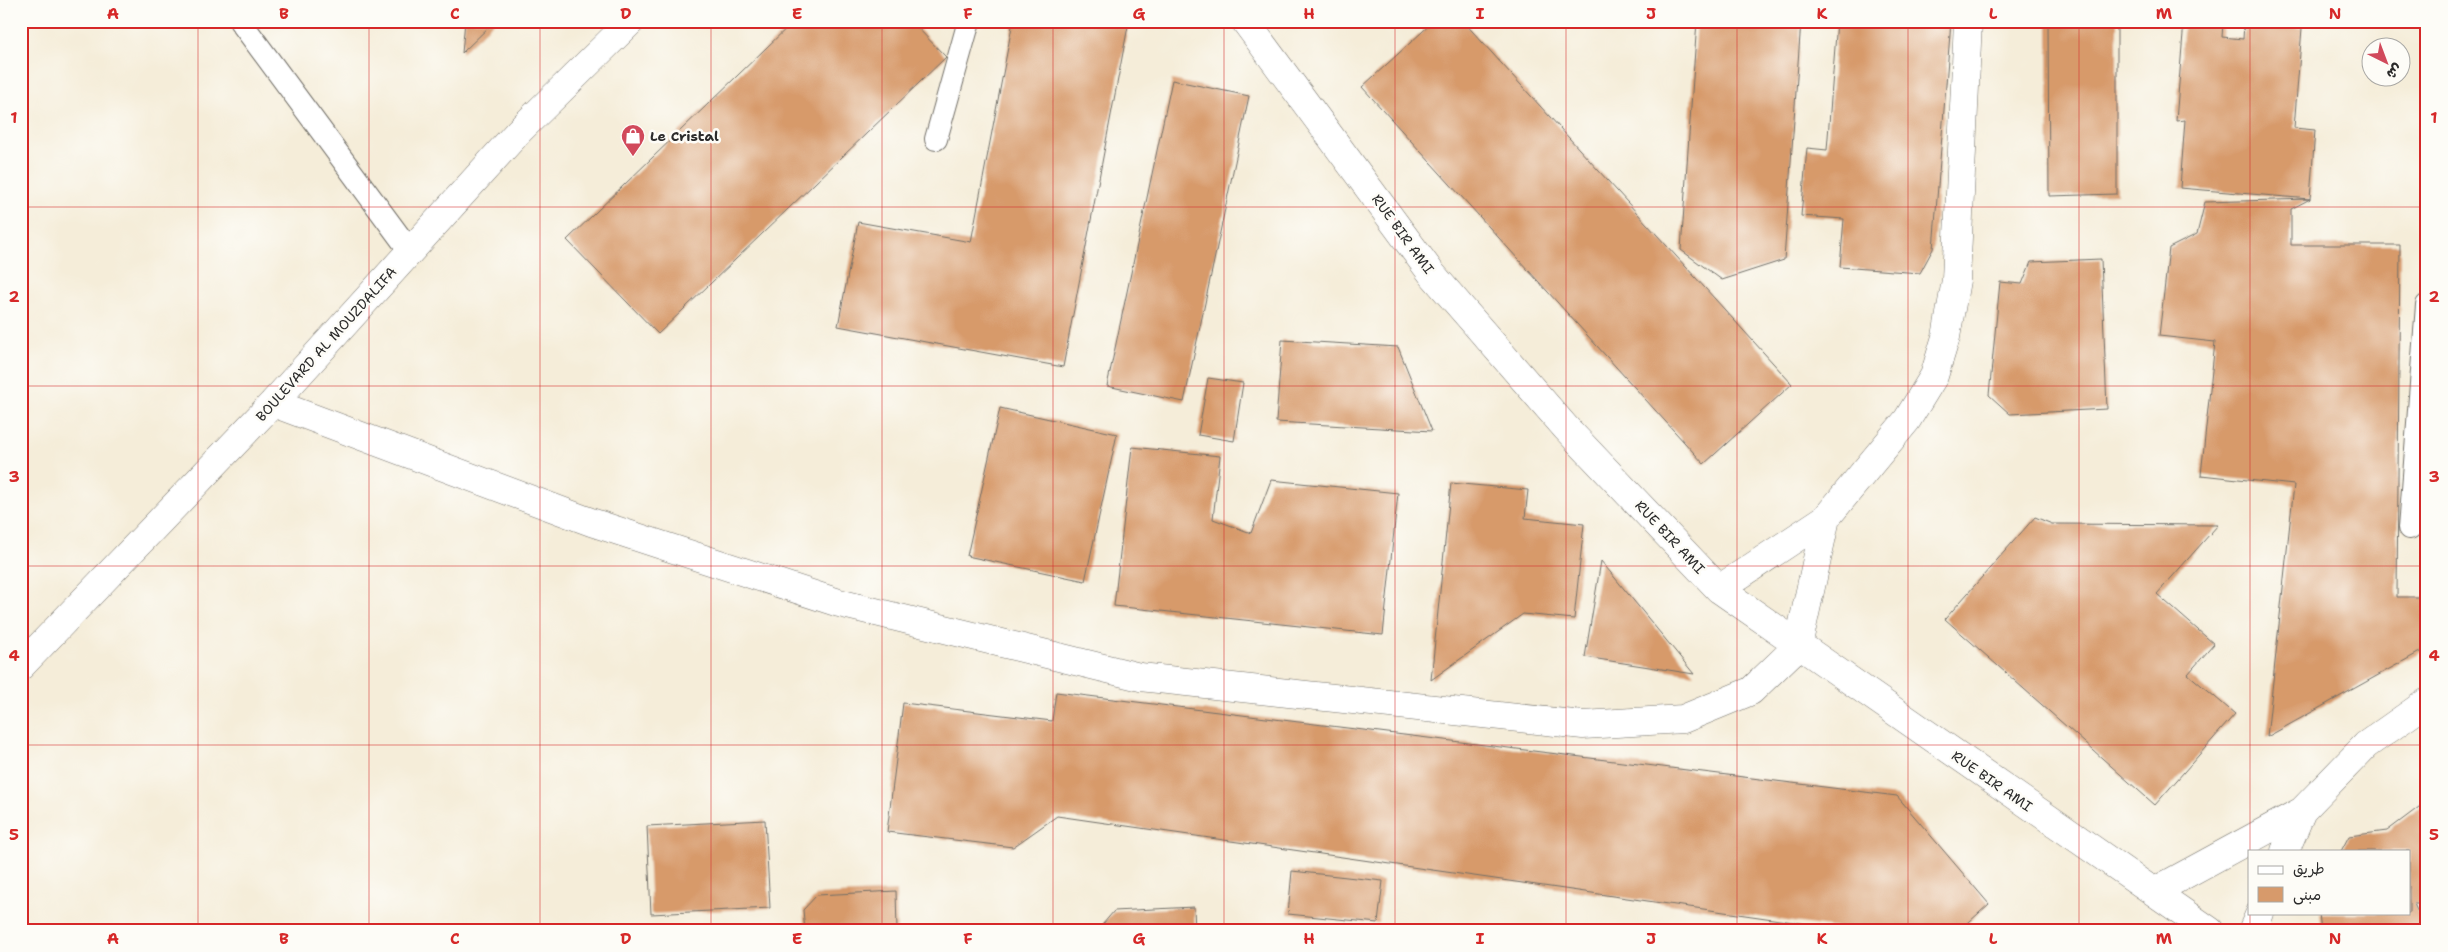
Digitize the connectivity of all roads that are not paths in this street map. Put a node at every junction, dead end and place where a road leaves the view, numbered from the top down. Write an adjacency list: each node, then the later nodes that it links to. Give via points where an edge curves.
1 (240, 21): 7 (lane)
2 (631, 21): 7 (street, BOULEVARD AL MOUZDALIFA, via 519,131)
3 (969, 21): 6 (lane)
4 (1245, 21): 12 (street, RUE BIR AMI, via 1432,274 1566,428)
5 (1968, 21): 10 (street, via 1956,280 1946,337 1934,376 1907,420)
6 (936, 139)
7 (410, 251): 9 (street, BOULEVARD AL MOUZDALIFA)
8 (2427, 304): 11 (lane)
9 (273, 403): 13 (street, via 591,522 839,603 1140,678 1583,725 1683,719 1751,691); 14 (street, BOULEVARD AL MOUZDALIFA)
10 (1826, 518): 12 (street); 13 (street)
11 (2410, 528)
12 (1719, 589): 13 (street, RUE BIR AMI)
13 (1798, 646): 18 (street, RUE BIR AMI)
14 (21, 666)
15 (2427, 702): 16 (street, via 2366,745)
16 (2302, 811): 17 (street); 18 (street)
17 (2285, 850)
18 (2155, 891): 20 (street, RUE BIR AMI)
19 (2260, 914): 21 (street)
20 (2210, 931)
21 (2252, 931)

